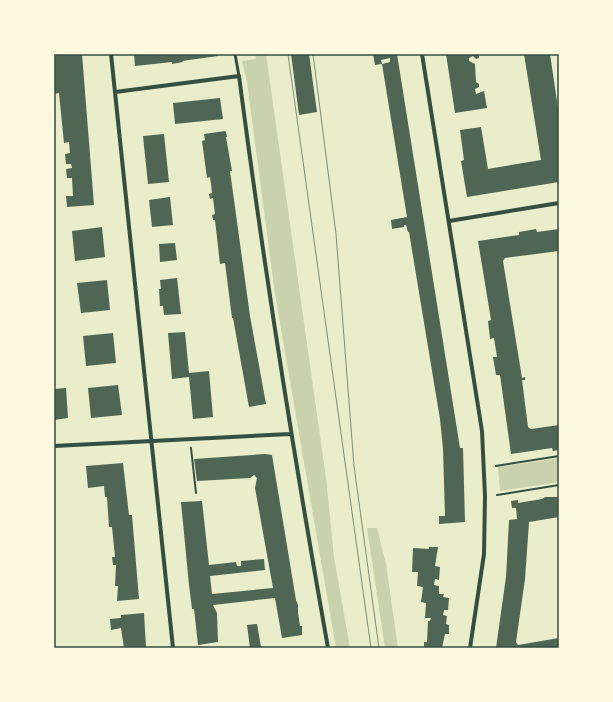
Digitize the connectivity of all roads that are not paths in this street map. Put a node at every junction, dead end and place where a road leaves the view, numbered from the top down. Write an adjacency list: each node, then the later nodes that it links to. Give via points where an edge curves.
1 (111, 54): 5 (street)
2 (235, 54): 4 (lane)
3 (422, 54): 7 (street)
4 (238, 76): 5 (street); 8 (street)
5 (115, 92): 9 (street)
6 (559, 203): 7 (street)
7 (449, 221): 13 (street, via 482,431 484,469 484,554)
8 (290, 434): 9 (street); 12 (street)
9 (152, 441): 10 (street); 11 (street)
10 (54, 446)
11 (173, 648)
12 (328, 648)
13 (470, 648)

